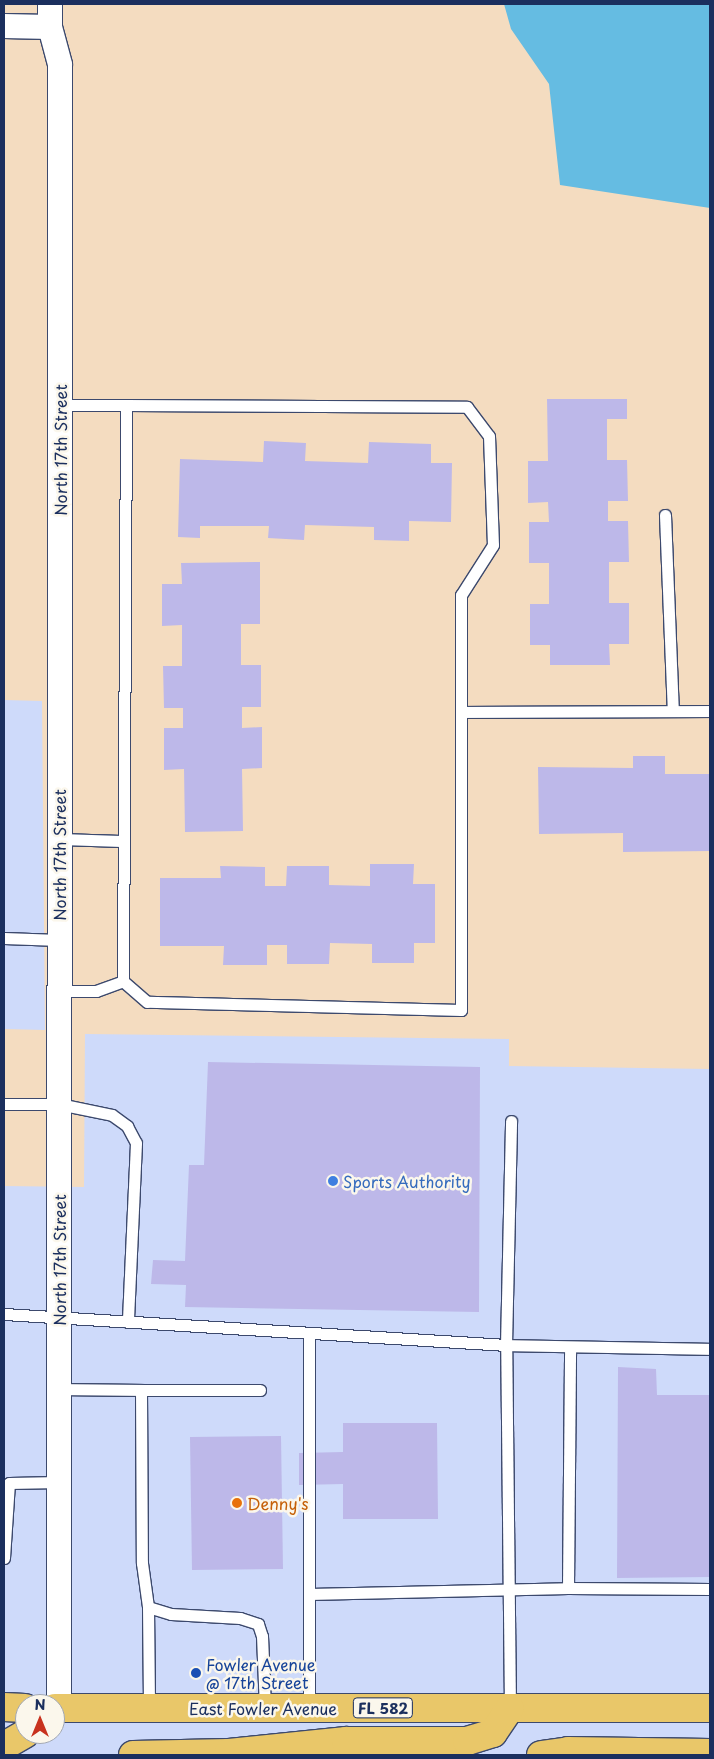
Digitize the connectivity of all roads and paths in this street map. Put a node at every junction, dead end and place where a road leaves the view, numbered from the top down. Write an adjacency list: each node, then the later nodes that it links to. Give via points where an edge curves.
1 (50, 15): 2 (street); 3 (street, North 17th Street, via 60,65)
2 (4, 26)
3 (60, 405): 4 (lane); 9 (street, North 17th Street)
4 (126, 405): 8 (lane, via 467,407 490,436 493,545 461,594); 10 (lane)
5 (665, 515): 6 (lane)
6 (673, 711): 7 (lane); 8 (lane)
7 (710, 711)
8 (461, 712): 13 (lane, via 461,1010 147,1002)
9 (59, 839): 10 (lane); 12 (street, North 17th Street)
10 (123, 841): 13 (lane)
11 (4, 938): 12 (lane)
12 (59, 940): 14 (street, North 17th Street)
13 (123, 981): 14 (lane, via 96,991)
14 (59, 991): 16 (street, North 17th Street)
15 (4, 1104): 16 (lane)
16 (59, 1104): 19 (street, North 17th Street); 20 (lane, via 112,1115 126,1126 136,1143)
17 (511, 1121): 22 (lane)
18 (4, 1314): 19 (lane)
19 (59, 1316): 20 (lane); 25 (street, North 17th Street)
20 (128, 1322): 21 (lane)
21 (309, 1334): 22 (lane); 33 (lane)
22 (506, 1345): 23 (lane); 32 (lane)
23 (570, 1348): 24 (lane); 30 (lane)
24 (710, 1349)
25 (59, 1389): 26 (lane); 28 (street, North 17th Street)
26 (141, 1390): 27 (lane); 34 (lane, via 142,1563)
27 (260, 1390)
28 (59, 1482): 29 (lane, via 9,1483); 35 (street, North 17th Street)
29 (4, 1558)
30 (568, 1588): 31 (lane); 32 (lane)
31 (710, 1589)
32 (511, 1590): 33 (lane); 39 (lane)
33 (309, 1594): 38 (lane)
34 (148, 1607): 36 (lane); 37 (lane, via 171,1614 240,1618 258,1624 262,1636)
35 (56, 1694)
36 (149, 1708): 37 (main road, East Fowler Avenue / FL 582); 41 (main road, East Fowler Avenue / FL 582)
37 (264, 1708): 38 (main road, East Fowler Avenue / FL 582)
38 (309, 1708): 39 (main road, East Fowler Avenue / FL 582)
39 (510, 1708): 40 (main road, East Fowler Avenue / FL 582); 45 (main road, via 493,1732 467,1741 346,1741 229,1753)
40 (710, 1708)
41 (65, 1709)
42 (15, 1740): 43 (main road)
43 (4, 1746)
44 (710, 1753): 46 (main road, via 568,1751)
45 (133, 1755)
46 (540, 1755)

